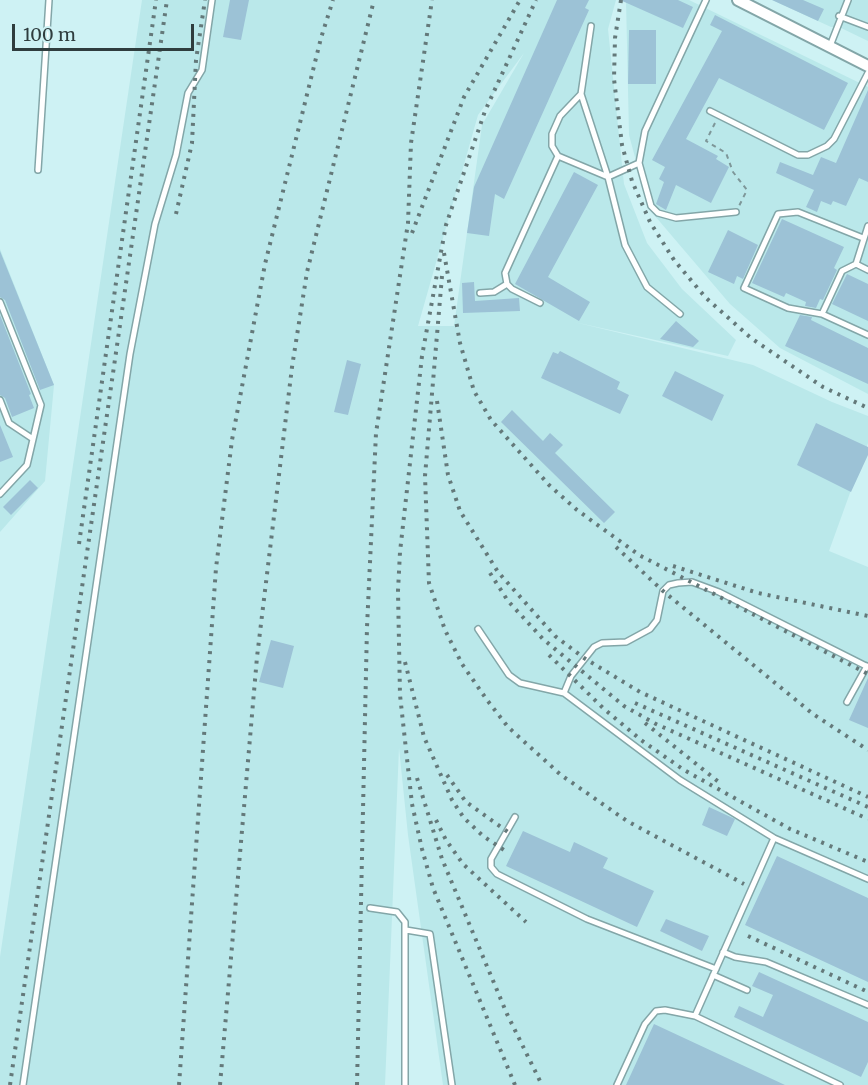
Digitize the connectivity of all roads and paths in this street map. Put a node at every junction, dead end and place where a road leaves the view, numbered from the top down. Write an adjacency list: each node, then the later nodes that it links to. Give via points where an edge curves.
1 (49, 0): 17 (lane)
2 (212, 0): 48 (lane, via 202,69 188,93 176,155 155,224 130,354)
3 (706, 0): 16 (lane, via 645,131)
4 (738, 0): 9 (street)
5 (848, 0): 6 (lane)
6 (839, 16): 8 (lane); 9 (lane, via 839,27)
7 (591, 26): 12 (lane)
8 (868, 27)
9 (830, 46): 10 (street)
10 (868, 66)
11 (868, 73): 14 (lane, via 834,139 808,155 798,154)
12 (581, 94): 15 (lane, via 560,116 552,134 552,146); 18 (lane)
13 (710, 111): 14 (lane)
14 (718, 115): 19 (path, via 706,141 726,153 733,172 747,190)
15 (558, 156): 18 (lane); 24 (lane, via 505,273)
16 (639, 163): 18 (lane); 19 (lane, via 651,206 658,213 676,218)
17 (38, 170)
18 (608, 177): 28 (lane, via 625,245 635,267 647,287)
19 (736, 212)
20 (868, 226): 21 (lane)
21 (863, 237): 22 (lane); 29 (lane, via 798,212 778,214 744,288 788,308)
22 (856, 264): 23 (lane); 29 (lane, via 843,271)
23 (868, 270)
24 (507, 284): 25 (lane, via 494,292); 27 (lane)
25 (480, 293)
26 (0, 302): 32 (lane, via 41,405)
27 (540, 303)
28 (680, 314)
29 (822, 314): 30 (lane)
30 (868, 335)
31 (0, 400): 32 (lane, via 9,423)
32 (33, 440): 33 (lane, via 27,465)
33 (0, 494)
34 (478, 629): 36 (lane, via 509,675 520,683)
35 (867, 666): 36 (lane, via 719,592 692,582 678,583 663,591 657,620 650,629 627,642 594,647 571,676); 37 (lane)
36 (564, 693): 39 (lane, via 680,780)
37 (847, 702)
38 (515, 817): 44 (lane, via 491,859 497,874 587,919)
39 (774, 838): 40 (lane); 43 (lane)
40 (868, 879)
41 (370, 908): 42 (lane, via 397,912)
42 (406, 930): 49 (lane); 50 (lane, via 430,934)
43 (723, 952): 44 (lane); 46 (lane, via 766,962)
44 (715, 972): 45 (lane); 47 (lane)
45 (747, 990)
46 (868, 1005)
47 (695, 1016): 51 (lane, via 656,1011 645,1024); 52 (lane)
48 (23, 1085)
49 (405, 1085)
50 (453, 1085)
51 (617, 1085)
52 (840, 1085)

